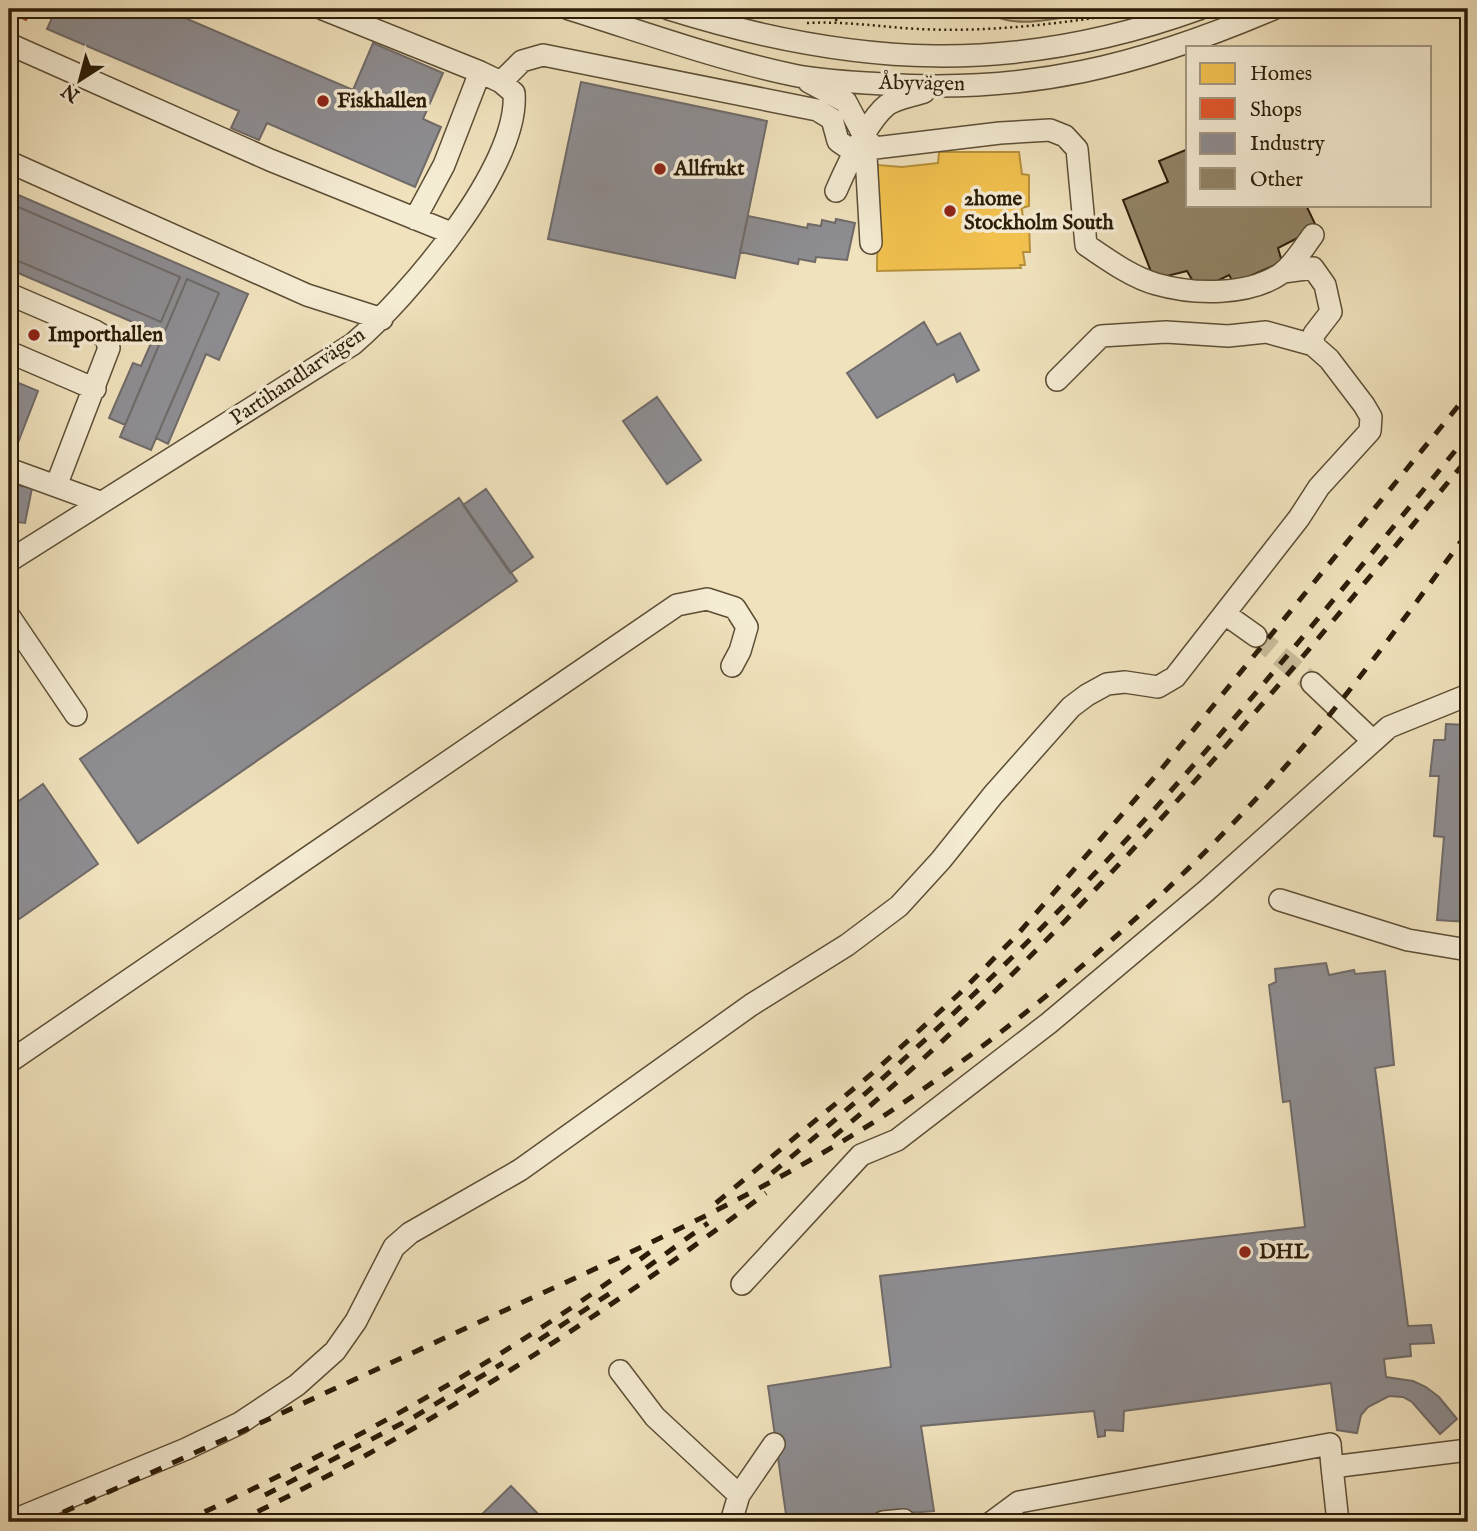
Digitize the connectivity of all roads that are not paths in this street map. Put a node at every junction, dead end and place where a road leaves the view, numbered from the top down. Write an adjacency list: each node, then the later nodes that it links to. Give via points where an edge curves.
1 (323, 9): 7 (street)
2 (569, 9): 8 (street, Åbyvägen)
3 (669, 9): 4 (street, Åbyvägen, via 797,44 896,56 965,57 1073,45)
4 (1199, 9)
5 (1273, 9): 10 (street, Åbyvägen, via 1205,38 1118,65 1039,81)
6 (9, 44): 14 (street)
7 (480, 72): 9 (street); 14 (street, via 444,165)
8 (795, 75): 10 (street, Åbyvägen); 11 (street, via 846,102)
9 (501, 82): 11 (street, via 522,61 543,55 817,110 832,119 838,141); 15 (street, Partihandlarvägen, via 514,93 513,121 473,203)
10 (943, 86): 11 (street, via 888,105)
11 (859, 145): 13 (street); 17 (street); 18 (street, via 875,148 1049,130 1065,136 1077,149 1086,244 1112,262 1156,284 1222,292 1251,288)
12 (9, 162): 20 (street, via 307,295)
13 (836, 191)
14 (415, 219): 15 (street)
15 (451, 233): 20 (street, Partihandlarvägen)
16 (1313, 235): 18 (street)
17 (871, 243)
18 (1283, 272): 21 (street, via 1313,268 1325,285 1331,312 1314,334)
19 (9, 294): 24 (street, via 105,337 109,348)
20 (382, 319): 27 (street, Partihandlarvägen, via 285,390)
21 (1313, 345): 23 (street, via 1266,332 1101,336); 29 (street, via 1364,405 1371,417 1370,431 1319,487)
22 (9, 352): 24 (street)
23 (1058, 380)
24 (95, 389): 26 (street)
25 (9, 469): 26 (street)
26 (56, 486): 27 (street)
27 (100, 502): 28 (street, Partihandlarvägen)
28 (9, 561)
29 (1225, 614): 31 (street); 46 (street, via 1168,683 1158,687 1107,684 1071,707 899,906 520,1170 410,1233 394,1247 335,1351 297,1385 218,1434)
30 (9, 616): 35 (street)
31 (1256, 636)
32 (732, 666): 39 (street, via 747,627 735,608 707,599 677,605)
33 (1312, 683): 36 (street)
34 (1468, 695): 36 (street, via 1389,727)
35 (76, 715)
36 (1373, 741): 40 (street, via 1196,900 1049,1023 897,1140 861,1155)
37 (1280, 900): 38 (street, via 1408,940)
38 (1468, 950)
39 (9, 1062)
40 (743, 1284)
41 (620, 1371): 45 (street, via 655,1417)
42 (774, 1444): 45 (street)
43 (1468, 1450): 44 (street)
44 (1332, 1467): 48 (street, via 1330,1444 1019,1502); 49 (street)
45 (739, 1495): 47 (street)
46 (9, 1522)
47 (731, 1522)
48 (992, 1522)
49 (1338, 1522)

